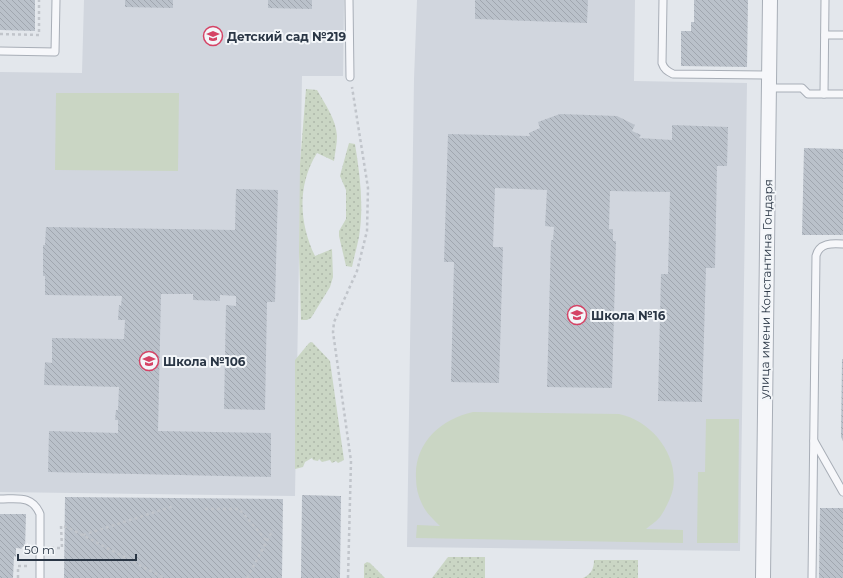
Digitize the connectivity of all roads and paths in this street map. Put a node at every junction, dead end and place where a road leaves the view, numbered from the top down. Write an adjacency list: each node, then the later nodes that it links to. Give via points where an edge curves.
1 (39, 0): 7 (path, via 39,35)
2 (56, 0): 10 (lane, via 55,52)
3 (349, 0): 11 (lane)
4 (663, 0): 12 (lane, via 662,63 667,72)
5 (770, 0): 12 (street, улица имени Константина Гондаря)
6 (825, 0): 8 (lane)
7 (0, 34)
8 (825, 35): 9 (lane); 13 (lane)
9 (843, 35)
10 (0, 51)
11 (350, 77): 30 (path, via 368,188 367,231 357,271 334,322 333,332 351,461)
12 (769, 81): 13 (lane, via 802,88 808,94); 31 (street, улица имени Константина Гондаря)
13 (824, 94): 14 (lane)
14 (843, 94)
15 (843, 244): 16 (lane, via 822,246 816,256)
16 (814, 440): 17 (lane); 32 (lane)
17 (843, 492)
18 (0, 499): 27 (lane, via 25,499 32,501 37,508 40,514)
19 (174, 506): 22 (path)
20 (205, 509): 23 (path, via 239,509)
21 (273, 530): 23 (path)
22 (82, 535): 24 (path, via 61,526); 28 (path)
23 (267, 541): 29 (path)
24 (62, 548)
25 (30, 560): 26 (path, via 30,566 18,566)
26 (18, 578)
27 (40, 578)
28 (164, 578)
29 (247, 578)
30 (348, 578)
31 (763, 578)
32 (812, 578)

